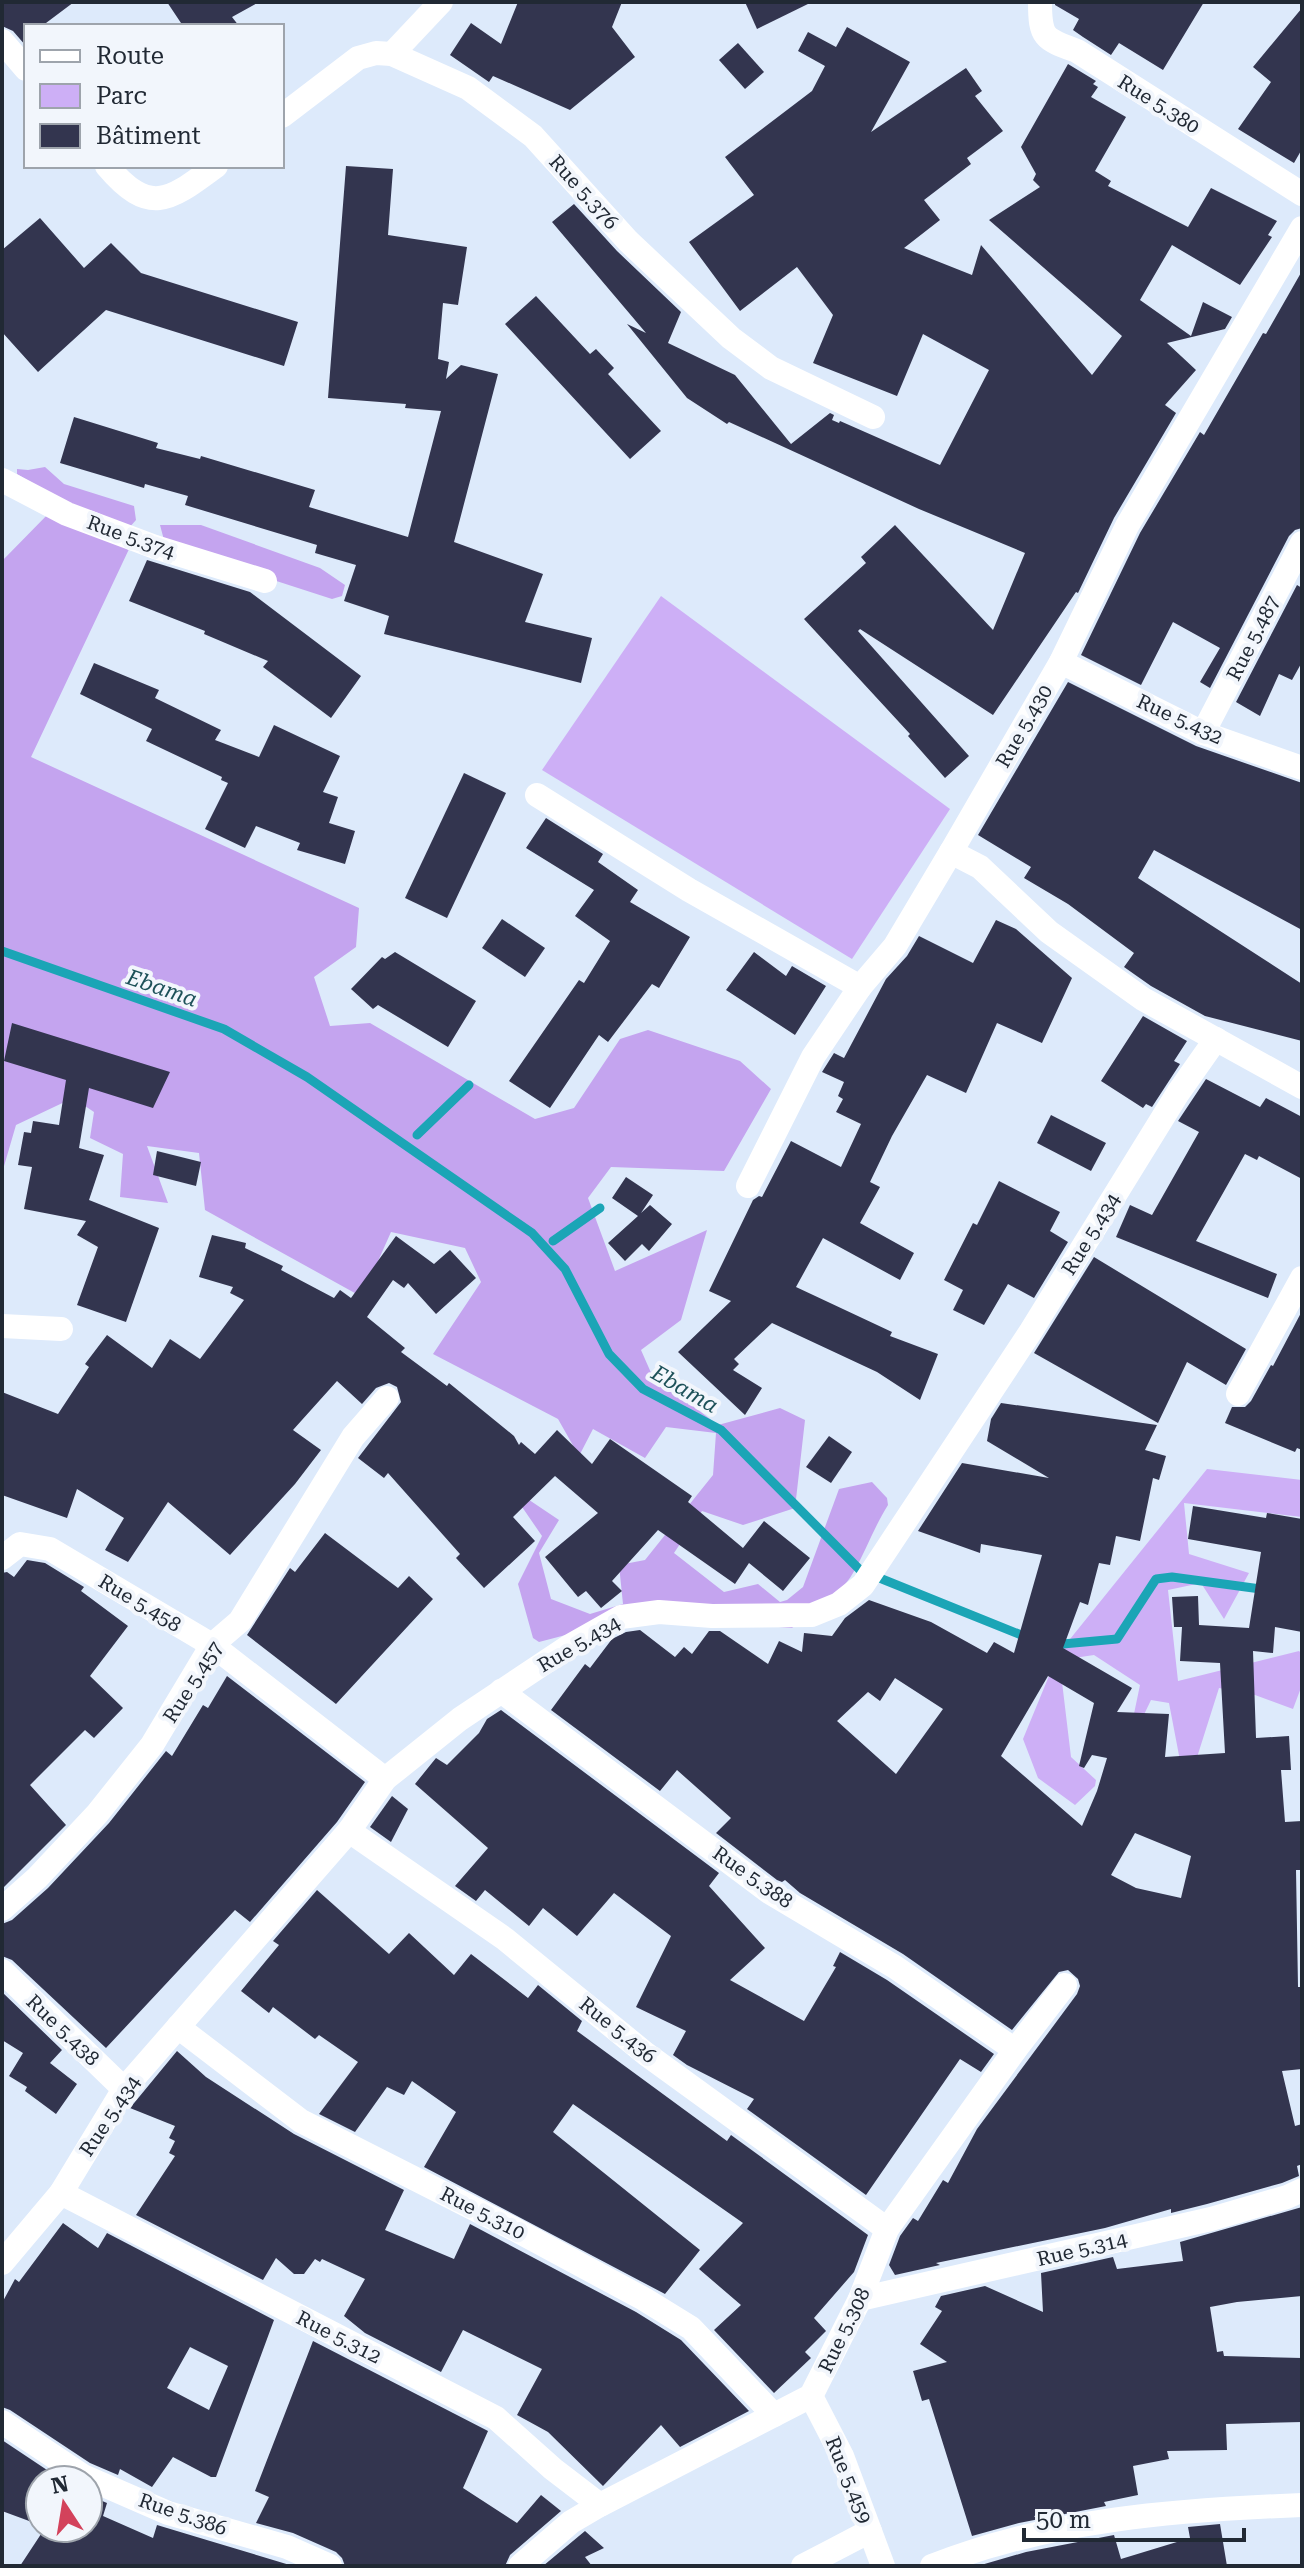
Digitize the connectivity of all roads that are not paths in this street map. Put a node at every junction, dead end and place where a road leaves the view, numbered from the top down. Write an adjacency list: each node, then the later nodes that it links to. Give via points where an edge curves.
1 (1040, 2): 9 (street, Rue 5.380, via 1041,29 1048,41 1077,51)
2 (436, 3): 4 (street)
3 (2, 41): 5 (street)
4 (392, 54): 6 (street, via 358,58); 11 (street, Rue 5.376, via 468,88 533,136 628,241 751,355)
5 (24, 67)
6 (284, 114)
7 (109, 168): 8 (street, via 125,186 150,199 177,195)
8 (213, 168)
9 (1302, 194)
10 (1302, 228): 15 (street, Rue 5.430, via 1127,526)
11 (873, 417)
12 (2, 480): 14 (street, Rue 5.374, via 67,514)
13 (1302, 543): 16 (street, Rue 5.487)
14 (265, 581)
15 (1061, 662): 16 (street, Rue 5.432); 19 (street, Rue 5.430)
16 (1203, 733): 17 (street, Rue 5.432)
17 (1302, 768)
18 (537, 795): 20 (street)
19 (951, 852): 20 (street, Rue 5.430, via 895,946); 21 (street, via 980,867 1049,932 1143,999)
20 (860, 987): 23 (street, Rue 5.430, via 813,1057)
21 (1216, 1039): 22 (street); 31 (street, Rue 5.434, via 867,1579 839,1604 812,1615 659,1612 621,1617)
22 (1302, 1087)
23 (748, 1186)
24 (1302, 1278): 27 (street)
25 (2, 1326): 26 (street)
26 (61, 1329)
27 (1238, 1394)
28 (387, 1398): 30 (street, Rue 5.457, via 353,1437 240,1621)
29 (2, 1558): 30 (street, Rue 5.458, via 20,1544 50,1549)
30 (212, 1645): 32 (street, Rue 5.458); 34 (street, Rue 5.457, via 152,1745 97,1814)
31 (501, 1691): 32 (street, Rue 5.434); 38 (street, Rue 5.388, via 769,1892 895,1967)
32 (385, 1779): 33 (street, Rue 5.434)
33 (349, 1831): 37 (street, Rue 5.434); 42 (street, Rue 5.436, via 505,1939 646,2054)
34 (2, 1909)
35 (2, 1971): 39 (street, Rue 5.438)
36 (1065, 1985): 38 (street, Rue 5.308)
37 (178, 2027): 39 (street, Rue 5.434); 46 (street, Rue 5.310, via 301,2121 514,2229 691,2328)
38 (1015, 2050): 42 (street, Rue 5.308)
39 (124, 2089): 41 (street, Rue 5.434)
40 (1302, 2190): 44 (street, Rue 5.314, via 1211,2219)
41 (61, 2193): 43 (street, Rue 5.434); 48 (street, Rue 5.312, via 496,2418)
42 (887, 2229): 44 (street, Rue 5.308)
43 (2, 2263)
44 (860, 2299): 45 (street, Rue 5.308)
45 (811, 2396): 46 (street, Rue 5.308); 50 (street, Rue 5.459, via 842,2456)
46 (774, 2415): 48 (street, Rue 5.308)
47 (2, 2422): 51 (street, Rue 5.386, via 83,2476 168,2513 287,2547)
48 (600, 2505): 52 (street, Rue 5.308, via 571,2522)
49 (1302, 2505): 55 (street, via 1199,2509 1087,2523 975,2549)
50 (870, 2531): 53 (street); 54 (street, Rue 5.459)
51 (330, 2566)
52 (520, 2566)
53 (803, 2566)
54 (883, 2566)
55 (932, 2566)

